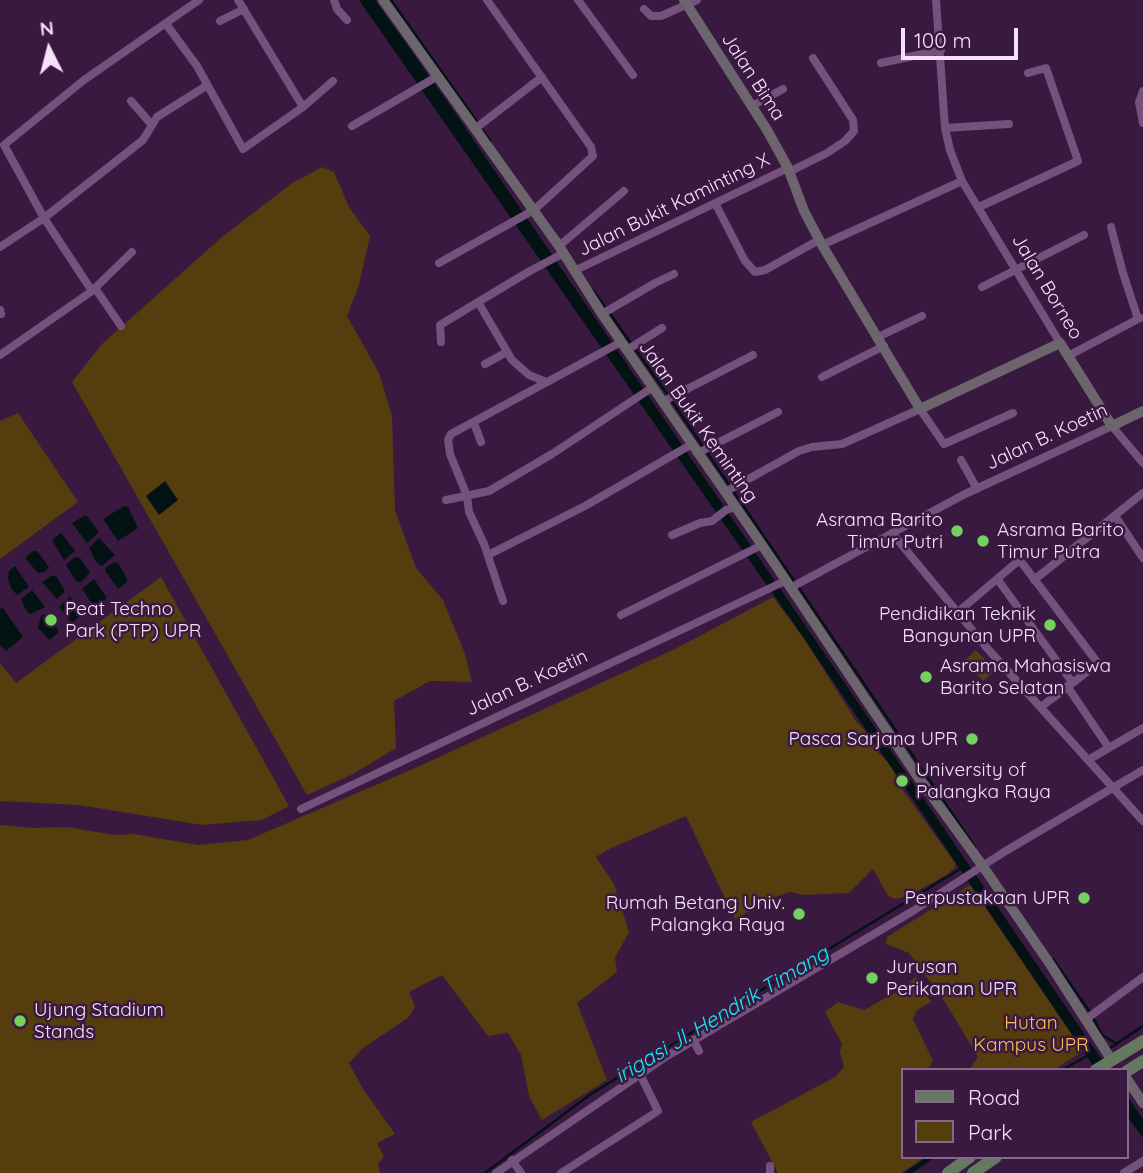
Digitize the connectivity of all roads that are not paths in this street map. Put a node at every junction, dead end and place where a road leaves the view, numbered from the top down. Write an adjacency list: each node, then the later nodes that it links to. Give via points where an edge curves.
1 (199, 0): 13 (street)
2 (238, 0): 9 (street)
3 (334, 0): 11 (street)
4 (383, 0): 20 (main road, Jalan Bukit Keminting)
5 (487, 0): 19 (street)
6 (578, 0): 18 (street)
7 (936, 0): 14 (street, Jalan Borneo)
8 (689, 2): 10 (street, via 656,17); 26 (main road, Jalan Bima)
9 (244, 9): 12 (street); 27 (street)
10 (644, 9)
11 (347, 20)
12 (220, 21)
13 (166, 24): 22 (street); 34 (street)
14 (941, 50): 16 (street); 33 (street, Jalan Borneo)
15 (813, 58): 35 (street, Jalan Bukit Kaminting X, via 853,120 854,131 836,147)
16 (881, 63)
17 (1028, 73): 39 (street, via 1046,68 1078,161)
18 (633, 75)
19 (542, 77): 32 (street); 40 (street, via 591,146 593,156)
20 (435, 78): 31 (street); 32 (main road, Jalan Bukit Keminting)
21 (333, 80): 27 (street)
22 (206, 86): 27 (street, via 243,149); 30 (street, via 157,117)
23 (783, 89): 26 (street)
24 (1143, 91): 28 (street, via 1139,102)
25 (131, 101): 30 (street)
26 (752, 106): 35 (main road, Jalan Bima)
27 (303, 107)
28 (1143, 123)
29 (1009, 124): 33 (street)
30 (152, 125): 41 (street, via 143,141)
31 (352, 126)
32 (476, 128): 40 (main road, Jalan Bukit Keminting)
33 (945, 128): 36 (street, Jalan Borneo)
34 (2, 142): 41 (street)
35 (788, 170): 38 (street, Jalan Bukit Kaminting X); 44 (main road, Jalan Bima)
36 (962, 181): 39 (street, Jalan Borneo); 44 (street)
37 (624, 191): 47 (street)
38 (715, 203): 44 (street, via 755,272); 50 (street, Jalan Bukit Kaminting X)
39 (979, 207): 49 (street, Jalan Borneo)
40 (529, 213): 47 (main road, Jalan Bukit Keminting); 48 (street)
41 (44, 218): 45 (street); 53 (street)
42 (1111, 227): 57 (street)
43 (1084, 235): 49 (street)
44 (821, 243): 60 (main road, Jalan Bima)
45 (0, 247)
46 (132, 252): 53 (street)
47 (559, 252): 50 (main road, Jalan Bukit Keminting); 54 (street)
48 (439, 263)
49 (1016, 269): 52 (street); 62 (street, Jalan Borneo)
50 (574, 271): 55 (main road, Jalan Bukit Keminting)
51 (674, 274): 55 (street)
52 (982, 287)
53 (93, 290): 58 (street); 65 (street)
54 (478, 302): 61 (street, via 440,325); 64 (street)
55 (602, 314): 63 (main road, Jalan Bukit Keminting)
56 (922, 316): 60 (street)
57 (1140, 318): 67 (street)
58 (121, 326)
59 (662, 328): 63 (street)
60 (881, 341): 69 (street); 73 (main road, Jalan Bima)
61 (441, 342)
62 (1060, 343): 67 (main road, Jalan Borneo); 73 (main road)
63 (621, 346): 70 (street); 71 (main road, Jalan Bukit Keminting)
64 (506, 352): 68 (street); 70 (street, via 519,368)
65 (0, 355)
66 (753, 355): 72 (street)
67 (1069, 356): 78 (main road, Jalan Borneo)
68 (485, 364)
69 (821, 377)
70 (544, 382): 77 (street)
71 (650, 390): 72 (main road, Jalan Bukit Keminting); 85 (street, via 489,491)
72 (664, 401): 80 (main road, Jalan Bukit Keminting)
73 (920, 409): 76 (street, via 944,444); 84 (street, via 842,444 799,451)
74 (1143, 411): 78 (main road, Jalan B. Koetin)
75 (778, 412): 80 (street)
76 (1013, 414)
77 (474, 423): 79 (street); 85 (street, via 448,440)
78 (1112, 426): 82 (street); 83 (street, Jalan B. Koetin)
79 (481, 442)
80 (692, 449): 84 (main road, Jalan Bukit Keminting); 93 (street, via 675,453)
81 (961, 460): 83 (street)
82 (1143, 463)
83 (977, 489): 90 (street, Jalan B. Koetin)
84 (725, 492): 88 (main road, Jalan Bukit Keminting)
85 (467, 496): 87 (street); 93 (street)
86 (1142, 496): 89 (street)
87 (446, 500)
88 (731, 509): 91 (street); 92 (main road, Jalan Bukit Keminting)
89 (1115, 516): 94 (street); 96 (street)
90 (892, 533): 97 (street, Jalan B. Koetin); 99 (street)
91 (672, 535)
92 (758, 548): 97 (main road, Jalan Bukit Keminting); 100 (street)
93 (488, 555): 98 (street)
94 (1143, 558)
95 (998, 580): 96 (street, via 1020,562); 99 (street); 101 (street)
96 (1034, 580): 101 (street, via 1096,658 1096,665)
97 (784, 585): 108 (street, Jalan B. Koetin); 110 (main road, Jalan Bukit Keminting, via 916,774)
98 (503, 601)
99 (958, 612): 102 (street)
100 (621, 615)
101 (1069, 684): 102 (street); 104 (street)
102 (1041, 707): 105 (street)
103 (1142, 732): 104 (street)
104 (1109, 748): 105 (street)
105 (1088, 760): 107 (street)
106 (1143, 770): 107 (street)
107 (1114, 788): 109 (street); 110 (street)
108 (301, 809)
109 (1143, 821)
110 (976, 871): 112 (main road, Jalan Bukit Keminting); 113 (street)
111 (1143, 977): 112 (street)
112 (1085, 1020): 116 (main road, Jalan Bukit Keminting)
113 (693, 1040): 115 (street); 118 (street)
114 (1143, 1041): 116 (main road)
115 (699, 1051)
116 (1109, 1058): 117 (main road)
117 (1098, 1068)
118 (640, 1074): 123 (street); 128 (street, via 658,1111)
119 (1129, 1082): 120 (main road)
120 (1143, 1103)
121 (967, 1159): 129 (main road)
122 (993, 1159): 125 (main road)
123 (512, 1160): 126 (street); 127 (street)
124 (1143, 1161): 130 (street)
125 (976, 1172)
126 (496, 1173)
127 (521, 1173)
128 (561, 1173)
129 (948, 1173)
130 (1124, 1173)

